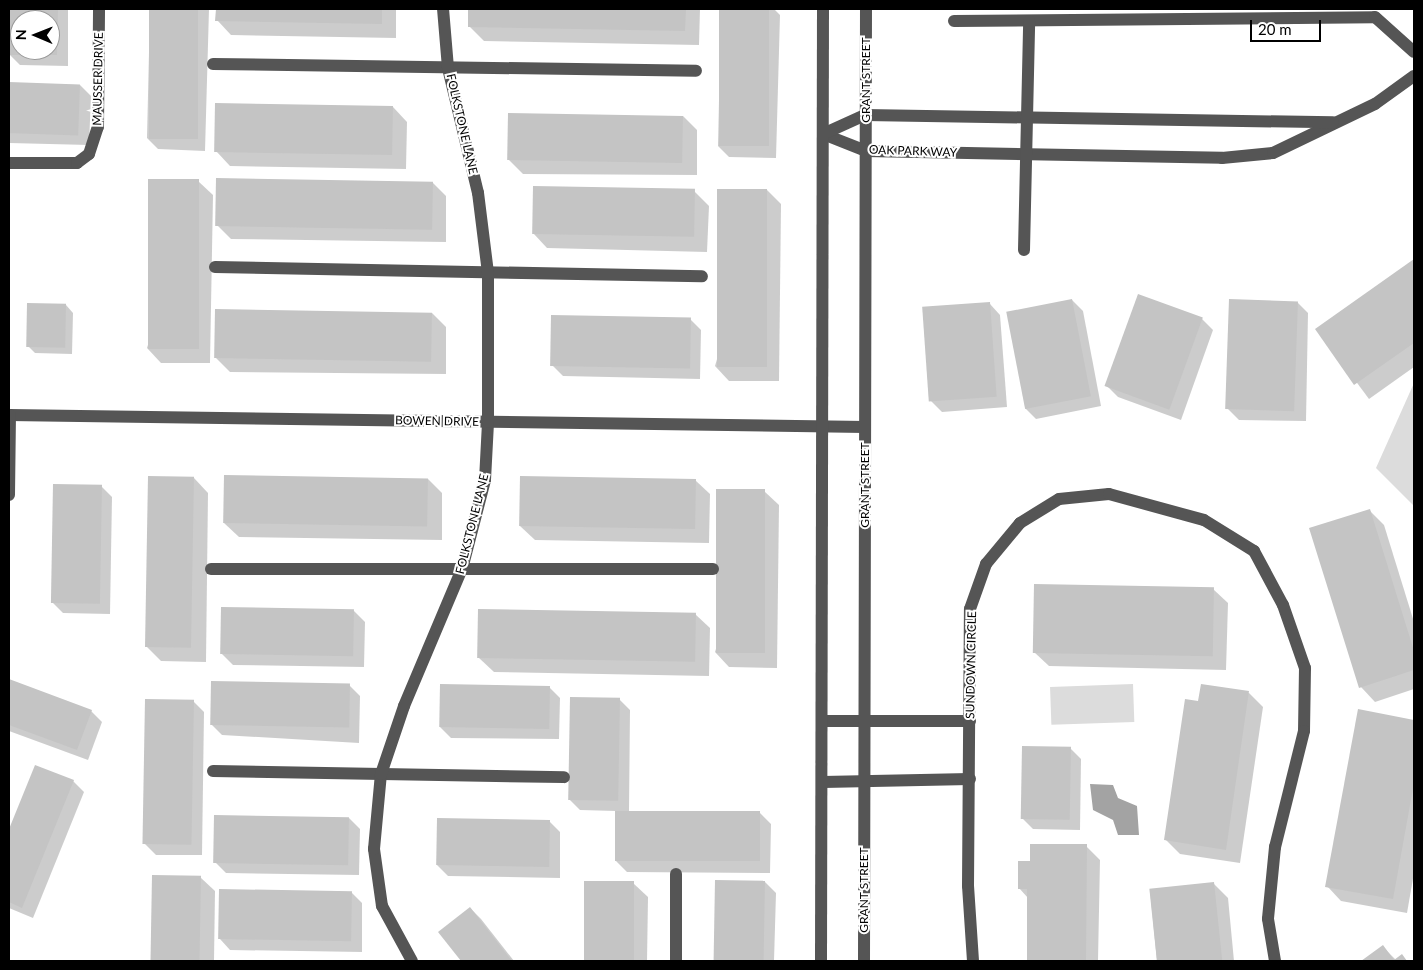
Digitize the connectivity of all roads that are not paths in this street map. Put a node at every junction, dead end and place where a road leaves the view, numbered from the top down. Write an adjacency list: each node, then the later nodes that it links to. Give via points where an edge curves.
1 (99, 9): 18 (street, MAUSSER DRIVE, via 98,127 89,154 77,162)
2 (443, 9): 9 (street, FOLKSTONE LANE)
3 (823, 9): 15 (street)
4 (866, 9): 12 (street, GRANT STREET)
5 (954, 21): 6 (street)
6 (1029, 21): 7 (street, via 1375,17); 13 (street)
7 (1414, 52)
8 (213, 64): 9 (street)
9 (448, 68): 10 (street); 21 (street, FOLKSTONE LANE, via 478,193)
10 (696, 71)
11 (1414, 76): 14 (street, OAK PARK WAY, via 1375,104)
12 (866, 115): 13 (street, OAK PARK WAY); 15 (street, OAK PARK WAY); 16 (street, GRANT STREET)
13 (1027, 118): 14 (street, OAK PARK WAY); 17 (street)
14 (1338, 122): 17 (street, OAK PARK WAY, via 1273,154 1222,158)
15 (823, 134): 16 (street, OAK PARK WAY); 25 (street)
16 (866, 150): 17 (street, OAK PARK WAY); 26 (street, GRANT STREET)
17 (1026, 154): 19 (street)
18 (9, 163)
19 (1024, 250)
20 (215, 267): 21 (street)
21 (488, 273): 22 (street); 24 (street, FOLKSTONE LANE)
22 (702, 276)
23 (9, 415): 24 (street, BOWEN DRIVE); 27 (street)
24 (488, 422): 25 (street, BOWEN DRIVE); 29 (street, FOLKSTONE LANE, via 485,480)
25 (823, 426): 26 (street, BOWEN DRIVE); 31 (street)
26 (865, 427): 32 (street, GRANT STREET)
27 (9, 495)
28 (210, 568): 29 (street)
29 (462, 569): 30 (street); 35 (street, FOLKSTONE LANE, via 404,706)
30 (713, 569)
31 (822, 721): 32 (street); 38 (street)
32 (866, 721): 33 (street); 39 (street, GRANT STREET)
33 (970, 721): 37 (street, SUNDOWN CIRCLE); 46 (street, SUNDOWN CIRCLE, via 970,609 986,564 1028,518 1059,499 1109,494 1204,520 1254,551 1283,605 1305,668 1304,731 1275,847 1268,918)
34 (213, 771): 35 (street)
35 (381, 774): 36 (street); 41 (street, FOLKSTONE LANE, via 374,849 382,906)
36 (564, 777)
37 (970, 779): 39 (street); 45 (street, SUNDOWN CIRCLE, via 968,886)
38 (823, 782): 39 (street); 43 (street)
39 (864, 782): 44 (street, GRANT STREET)
40 (676, 874): 42 (street)
41 (412, 961)
42 (676, 961)
43 (821, 961)
44 (864, 961)
45 (973, 961)
46 (1275, 961)

